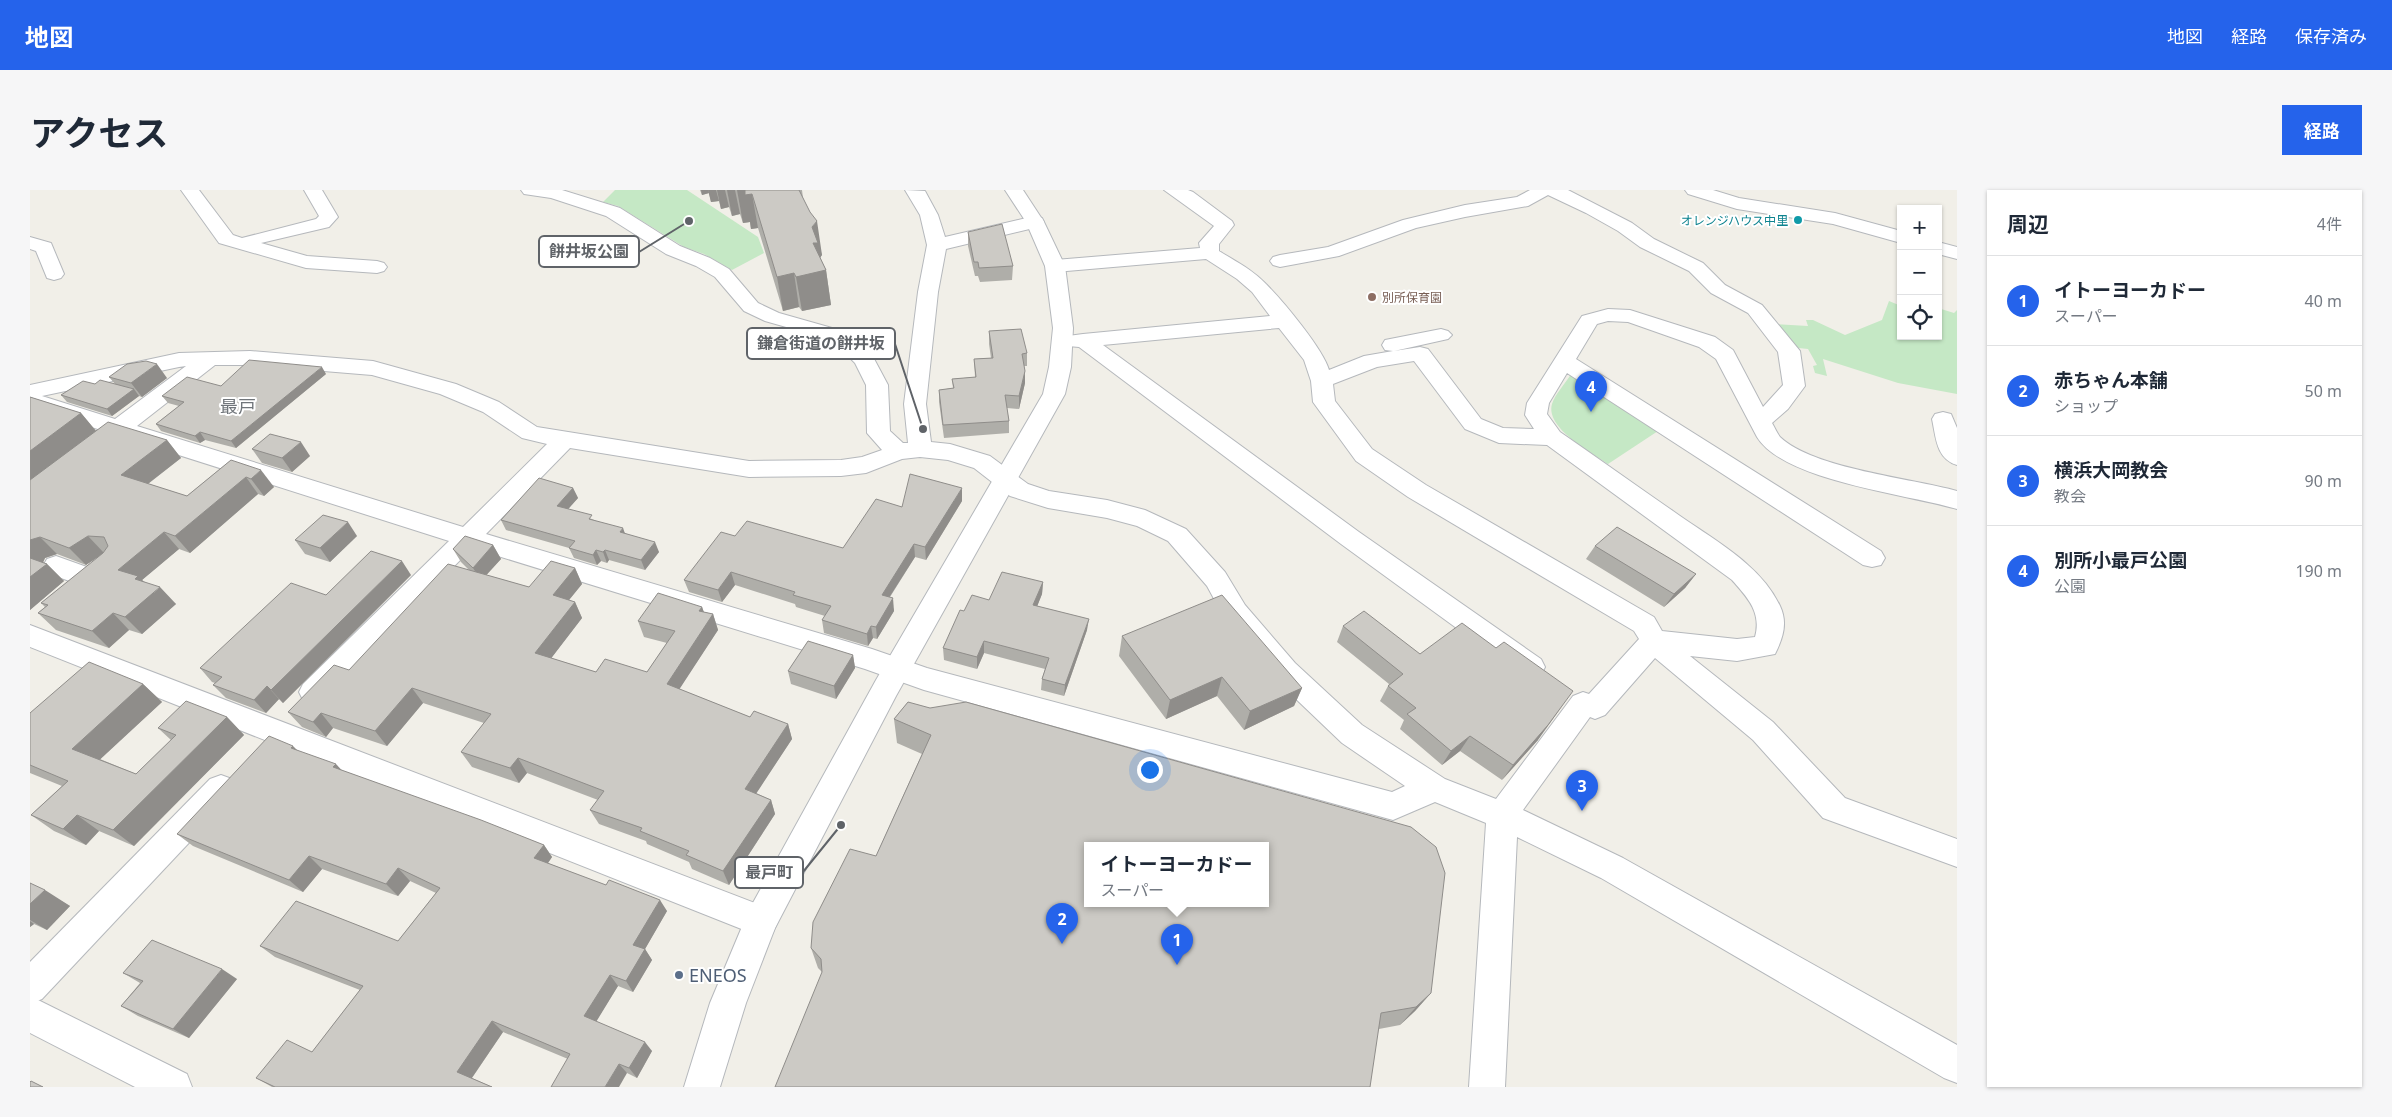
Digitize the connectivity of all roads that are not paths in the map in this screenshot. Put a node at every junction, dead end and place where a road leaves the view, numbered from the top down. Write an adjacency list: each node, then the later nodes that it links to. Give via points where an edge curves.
1 (190, 190): 13 (street, via 226,239)
2 (312, 190): 13 (street, via 329,217 322,224)
3 (530, 190): 36 (street, via 553,193 614,212 673,250 722,273 751,307 772,317 832,334 850,345 864,360 877,385 879,433)
4 (914, 190): 14 (street, via 920,195 929,215)
5 (1014, 190): 10 (street)
6 (1543, 190): 18 (street, via 1522,202 1410,224 1332,252)
7 (1552, 190): 31 (street, via 1593,209 1647,243 1696,268 1718,288 1755,309 1789,351 1794,386)
8 (1695, 190): 11 (street, via 1737,203 1792,205)
9 (1187, 192): 17 (street, via 1225,225 1209,243)
10 (1035, 222): 14 (street); 19 (street)
11 (1897, 236)
12 (30, 243): 21 (street, via 44,247)
13 (243, 244): 20 (street, via 306,262)
14 (937, 245): 36 (street, via 928,292)
15 (1942, 249): 16 (street)
16 (1957, 253)
17 (1210, 254): 19 (street); 22 (street, via 1259,288)
18 (1280, 261)
19 (1055, 266): 24 (street, via 1063,328)
20 (377, 267)
21 (54, 274)
22 (1285, 321): 24 (street); 27 (street)
23 (1441, 335): 27 (street, via 1385,347 1334,364)
24 (1072, 341): 38 (street, via 1060,367 1054,394); 47 (street)
25 (210, 358): 28 (street, via 159,363); 32 (street); 34 (street, via 373,368 448,389 491,407 530,433)
26 (1564, 361): 31 (street, via 1589,320 1630,316 1707,342 1725,355); 33 (street, via 1538,402 1536,415); 41 (street)
27 (1330, 378): 33 (street, via 1372,361 1420,354 1473,424 1499,434); 45 (street, via 1324,402 1364,455 1417,492 1644,624)
28 (30, 392)
29 (30, 400): 32 (street)
30 (1943, 419): 37 (street, via 1952,453)
31 (1760, 422): 39 (street, via 1772,442 1789,454 1817,466)
32 (119, 427): 35 (street); 40 (street)
33 (1552, 436): 45 (street, via 1741,573 1760,594 1772,616 1771,633 1765,646 1737,650)
34 (565, 440): 36 (street, via 749,469 841,468 866,465); 40 (street)
35 (89, 450)
36 (909, 450): 38 (street, via 950,452 982,462)
37 (1957, 457)
38 (1004, 480): 46 (street); 49 (street, via 1019,490 1048,500 1107,509 1145,519 1177,534 1216,579 1235,612 1285,671 1352,734)
39 (1957, 500)
40 (466, 537): 46 (street); 48 (street)
41 (1872, 558)
42 (56, 566): 43 (street, via 99,570)
43 (67, 596)
44 (35, 625): 48 (street)
45 (1654, 642): 47 (street, via 1595,707); 51 (street, via 1763,731 1834,808)
46 (897, 668): 49 (street, via 924,679 1393,806); 52 (street)
47 (1567, 692): 50 (street)
48 (275, 732): 52 (street); 53 (street)
49 (1434, 788): 50 (street)
50 (1502, 816): 55 (street, via 1612,868); 58 (street)
51 (1957, 853)
52 (761, 920): 57 (street, via 728,1003)
53 (30, 987)
54 (30, 1014): 56 (street)
55 (1957, 1065)
56 (174, 1087)
57 (702, 1087)
58 (1487, 1087)

